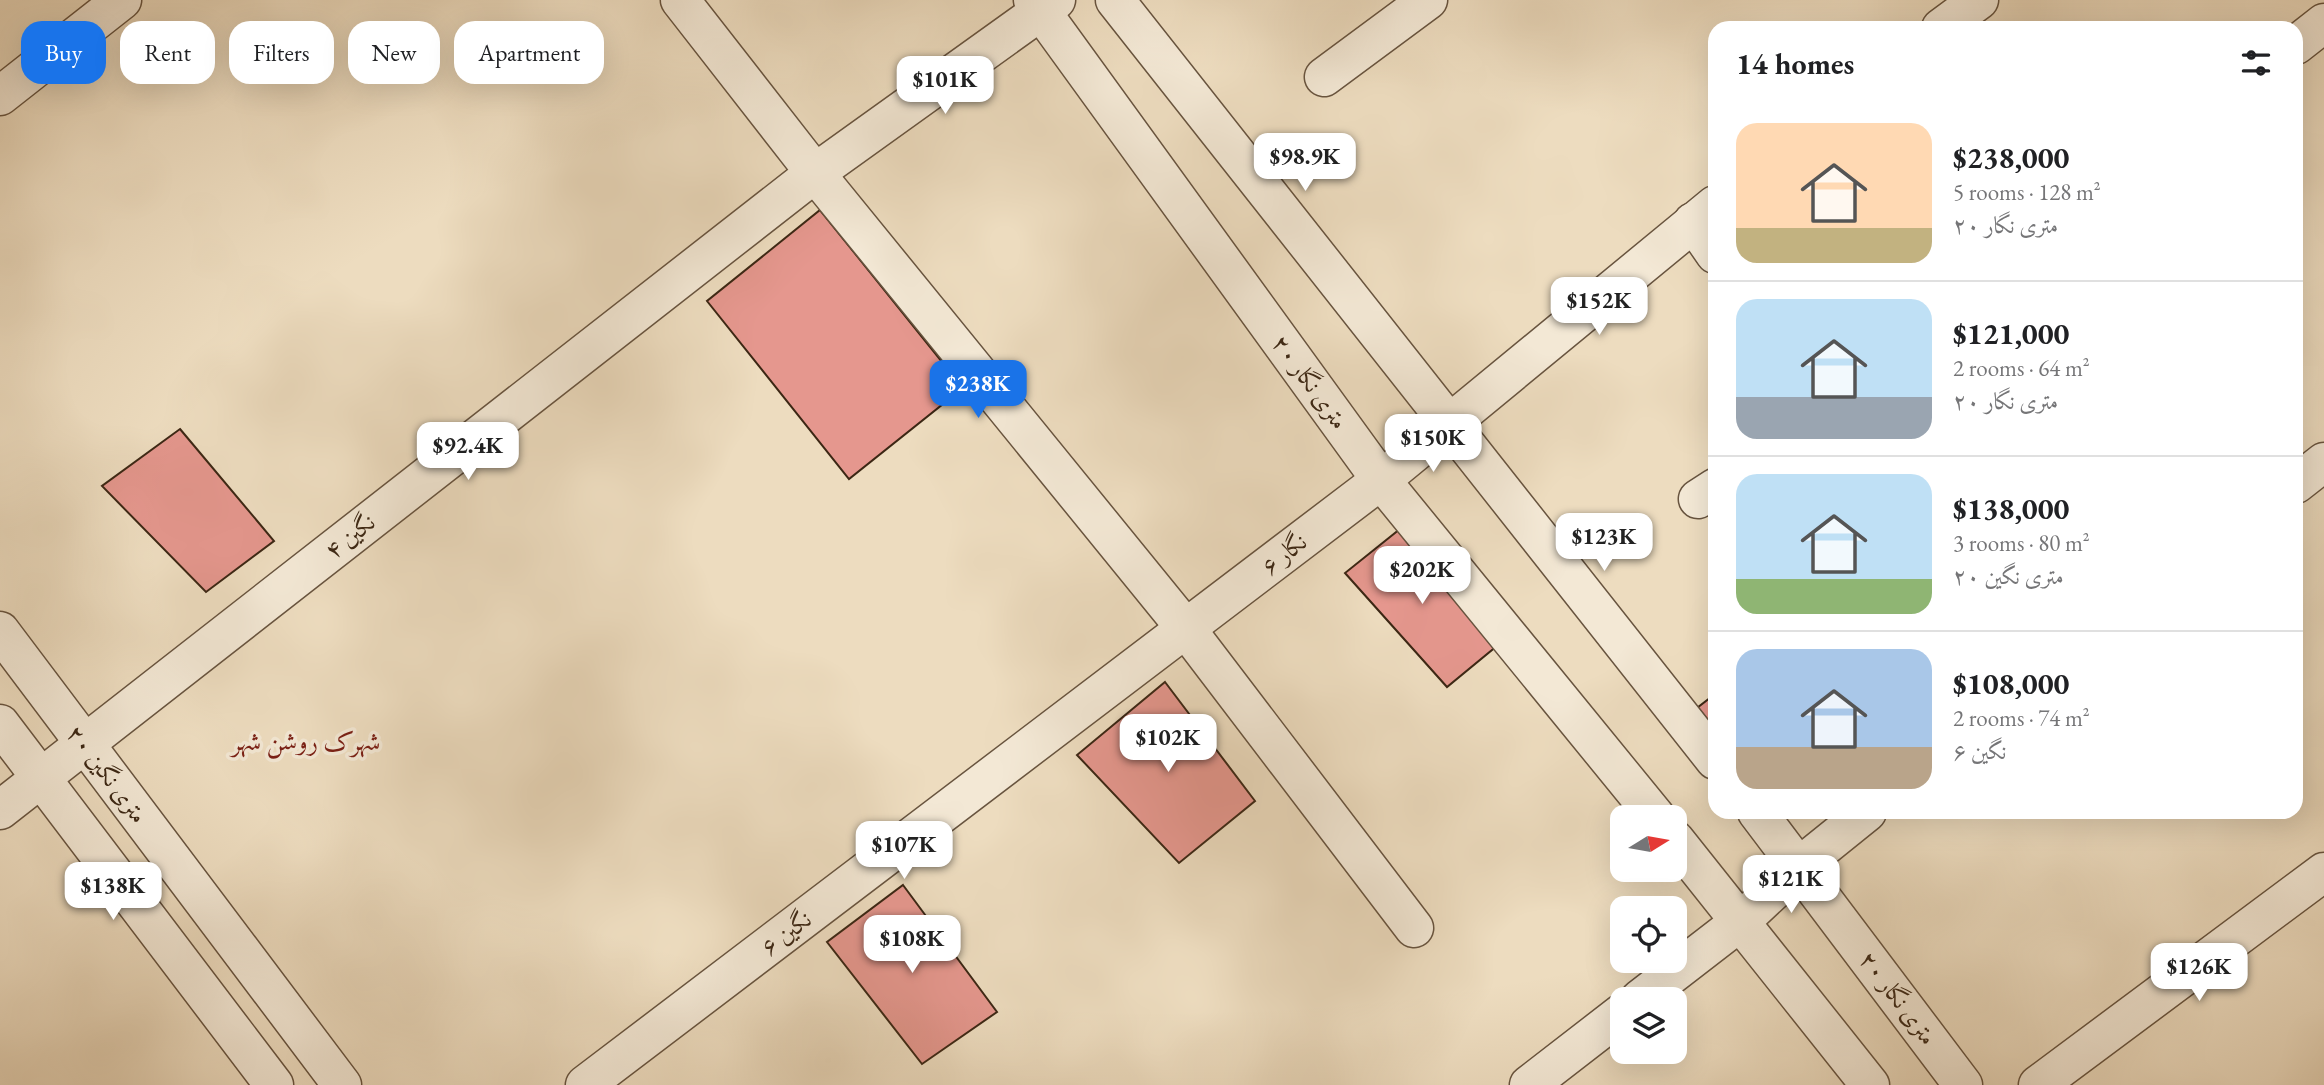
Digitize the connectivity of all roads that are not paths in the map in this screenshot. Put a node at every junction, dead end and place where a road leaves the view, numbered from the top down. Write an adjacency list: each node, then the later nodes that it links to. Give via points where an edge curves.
1 (122, 0): 13 (street)
2 (680, 0): 14 (street)
3 (1115, 0): 16 (street)
4 (1428, 0): 12 (street)
5 (1979, 0): 9 (street)
6 (2320, 0): 8 (street)
7 (1043, 4): 14 (street, نگین ۴); 19 (street, ۲۰ متری نگار)
8 (2324, 5)
9 (1950, 21)
10 (2324, 23): 11 (street)
11 (2303, 40)
12 (1324, 77)
13 (0, 96)
14 (815, 173): 20 (street); 23 (street, نگین ۴)
15 (1704, 213): 16 (street, نگار ۶)
16 (1448, 423): 19 (street, نگار ۶); 24 (street)
17 (2324, 462): 18 (street)
18 (2303, 478)
19 (1381, 480): 20 (street, نگار ۶); 26 (street, ۲۰ متری نگار)
20 (1187, 630): 34 (street); 39 (street, نگین ۶)
21 (0, 631): 23 (street, ۲۰ متری نگین)
22 (0, 724): 25 (street)
23 (84, 743): 25 (street, نگین ۴); 38 (street, ۲۰ متری نگین)
24 (1708, 751)
25 (41, 778): 27 (street, نگین ۴); 37 (street)
26 (1647, 805)
27 (0, 810)
28 (1763, 819): 31 (street, ۲۰ متری نگار)
29 (1858, 819): 31 (street)
30 (1687, 855): 33 (street)
31 (1800, 866): 33 (street); 42 (street, ۲۰ متری نگار)
32 (2324, 872): 43 (street)
33 (1741, 921): 35 (street); 41 (street)
34 (1414, 928)
35 (1656, 987)
36 (1610, 1022): 40 (street)
37 (274, 1085)
38 (342, 1085)
39 (585, 1085)
40 (1529, 1085)
41 (1870, 1085)
42 (1963, 1085)
43 (2038, 1085)

